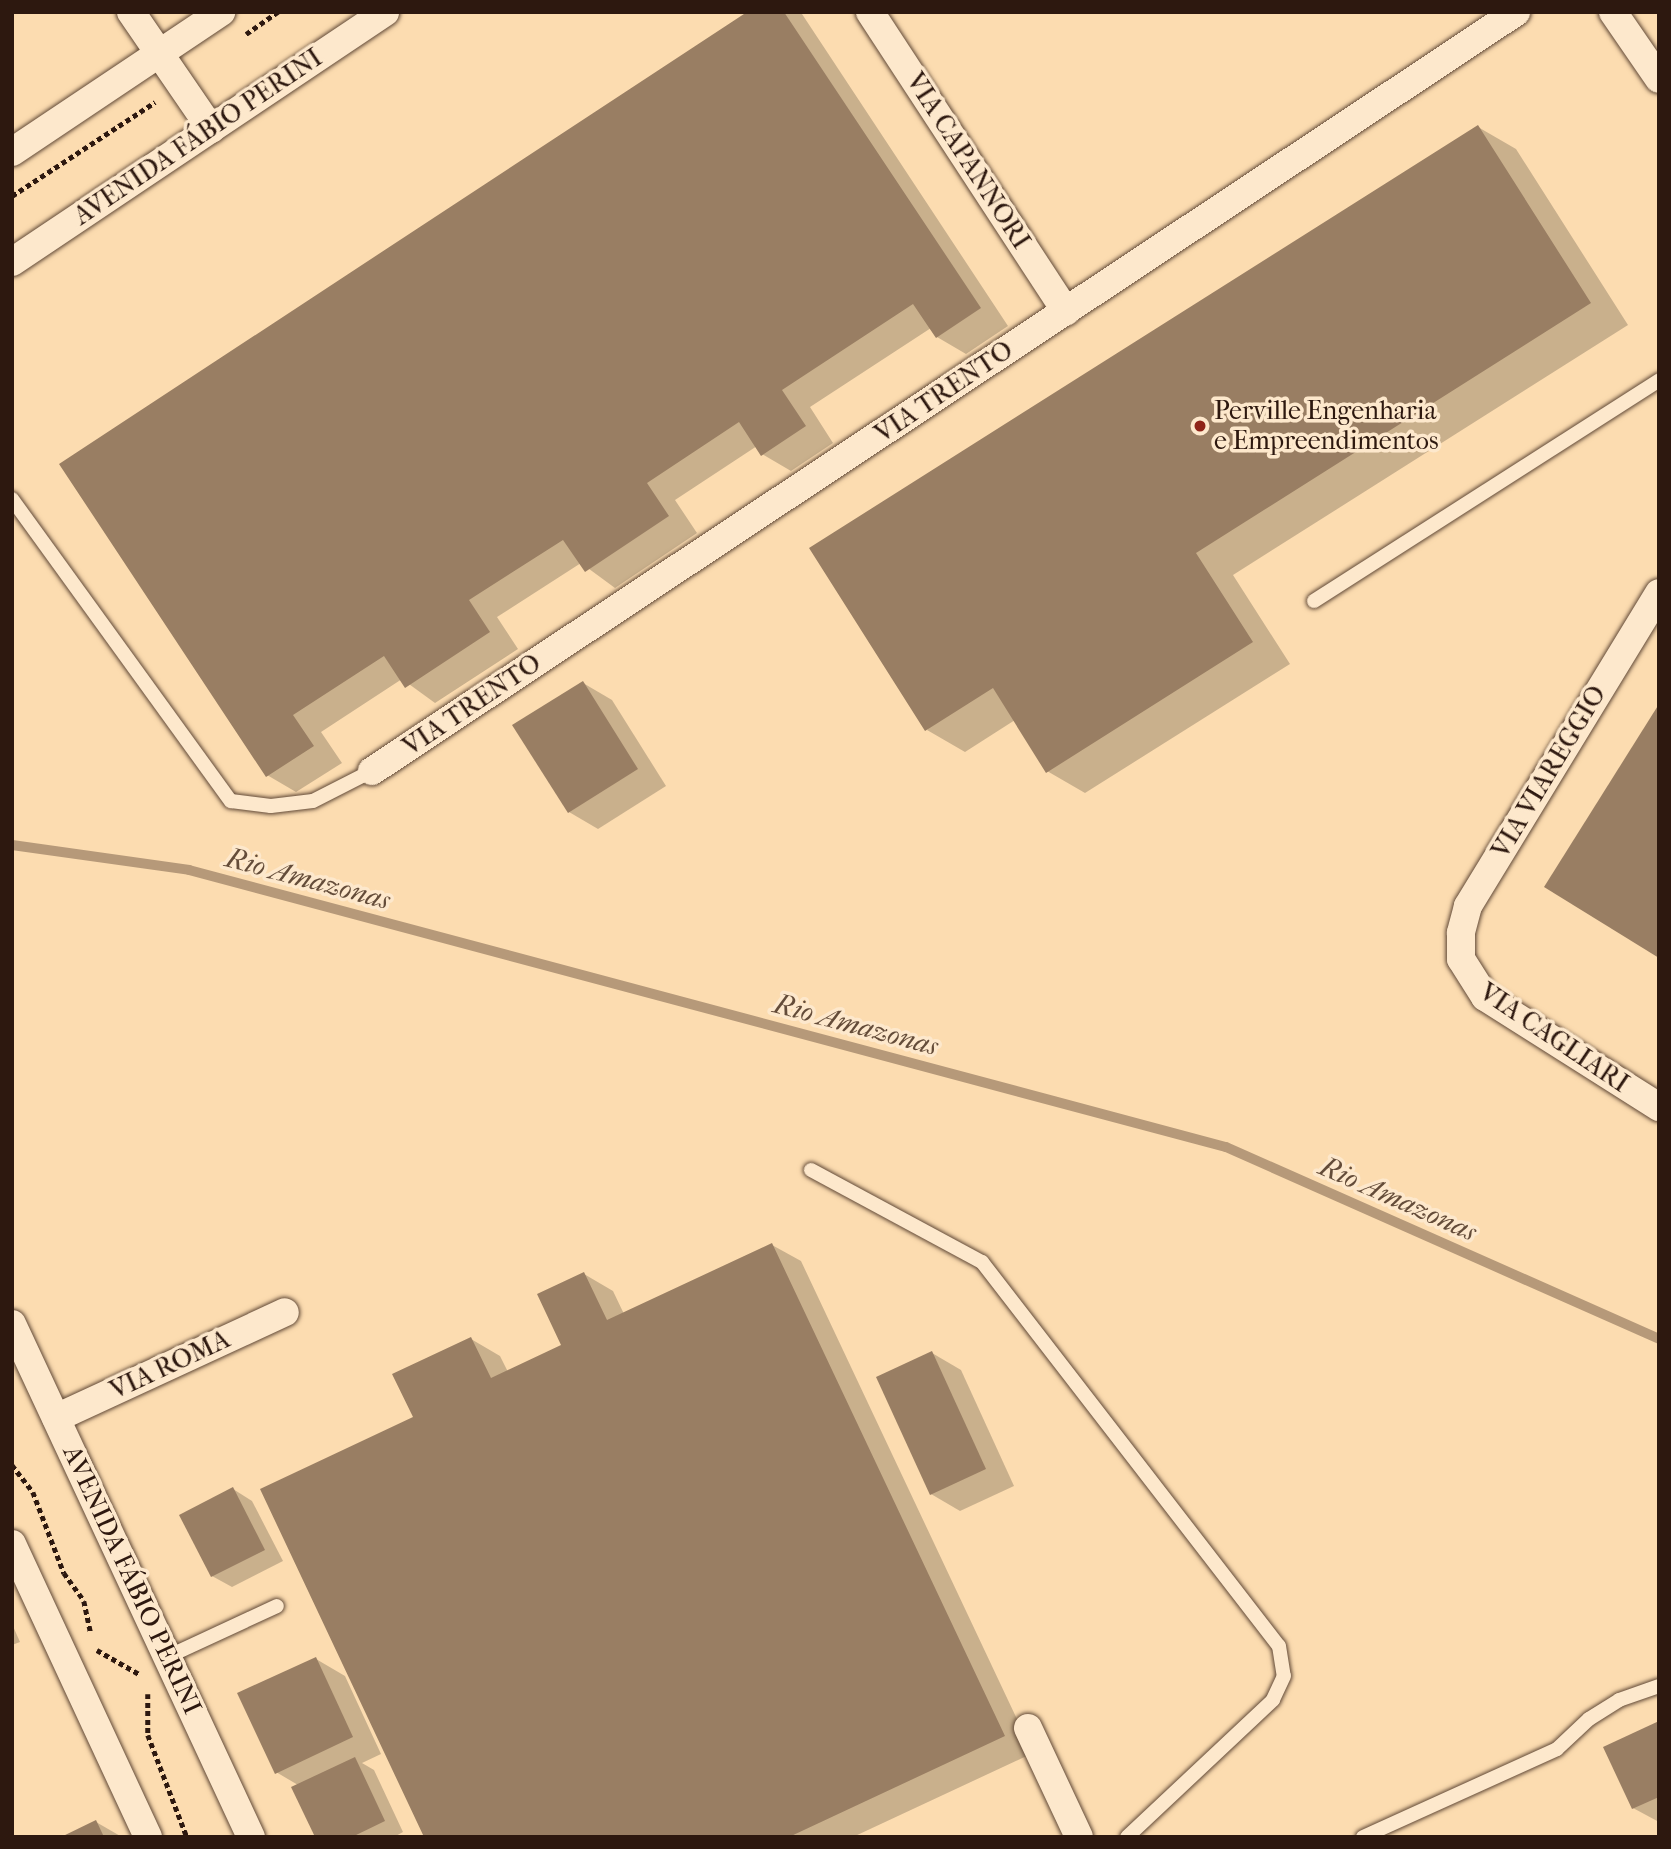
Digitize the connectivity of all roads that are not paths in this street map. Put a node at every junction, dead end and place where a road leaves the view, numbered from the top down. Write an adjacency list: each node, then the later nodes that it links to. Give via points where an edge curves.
1 (131, 12): 7 (street)
2 (220, 12): 7 (street)
3 (385, 12): 9 (street, AVENIDA FÁBIO PERINI)
4 (870, 12): 12 (street, VIA CAPANNORI)
5 (1516, 12): 12 (street, VIA TRENTO)
6 (1613, 12): 8 (street)
7 (159, 53): 9 (street); 10 (street)
8 (1659, 79)
9 (211, 129): 11 (street, AVENIDA FÁBIO PERINI)
10 (12, 152)
11 (12, 262)
12 (1066, 311): 17 (street, VIA TRENTO)
13 (1659, 380): 16 (lane)
14 (12, 499): 17 (lane, via 231,801 271,806 313,801)
15 (1659, 593): 18 (street, VIA VIAREGGIO, via 1468,906)
16 (1314, 601)
17 (372, 771)
18 (1461, 959): 19 (street, VIA CAGLIARI, via 1485,997)
19 (1659, 1107)
20 (811, 1170): 32 (lane, via 982,1262 1279,1646 1284,1676 1273,1700)
21 (285, 1312): 23 (street, VIA ROMA)
22 (12, 1324): 23 (street, AVENIDA FÁBIO PERINI)
23 (56, 1418): 26 (street, AVENIDA FÁBIO PERINI)
24 (12, 1544): 29 (street)
25 (277, 1606): 26 (lane)
26 (167, 1657): 30 (street, AVENIDA FÁBIO PERINI)
27 (1659, 1686): 33 (lane, via 1619,1700 1589,1718 1557,1749)
28 (1028, 1728): 31 (street)
29 (148, 1837)
30 (251, 1837)
31 (1079, 1837)
32 (1128, 1837)
33 (1363, 1837)

